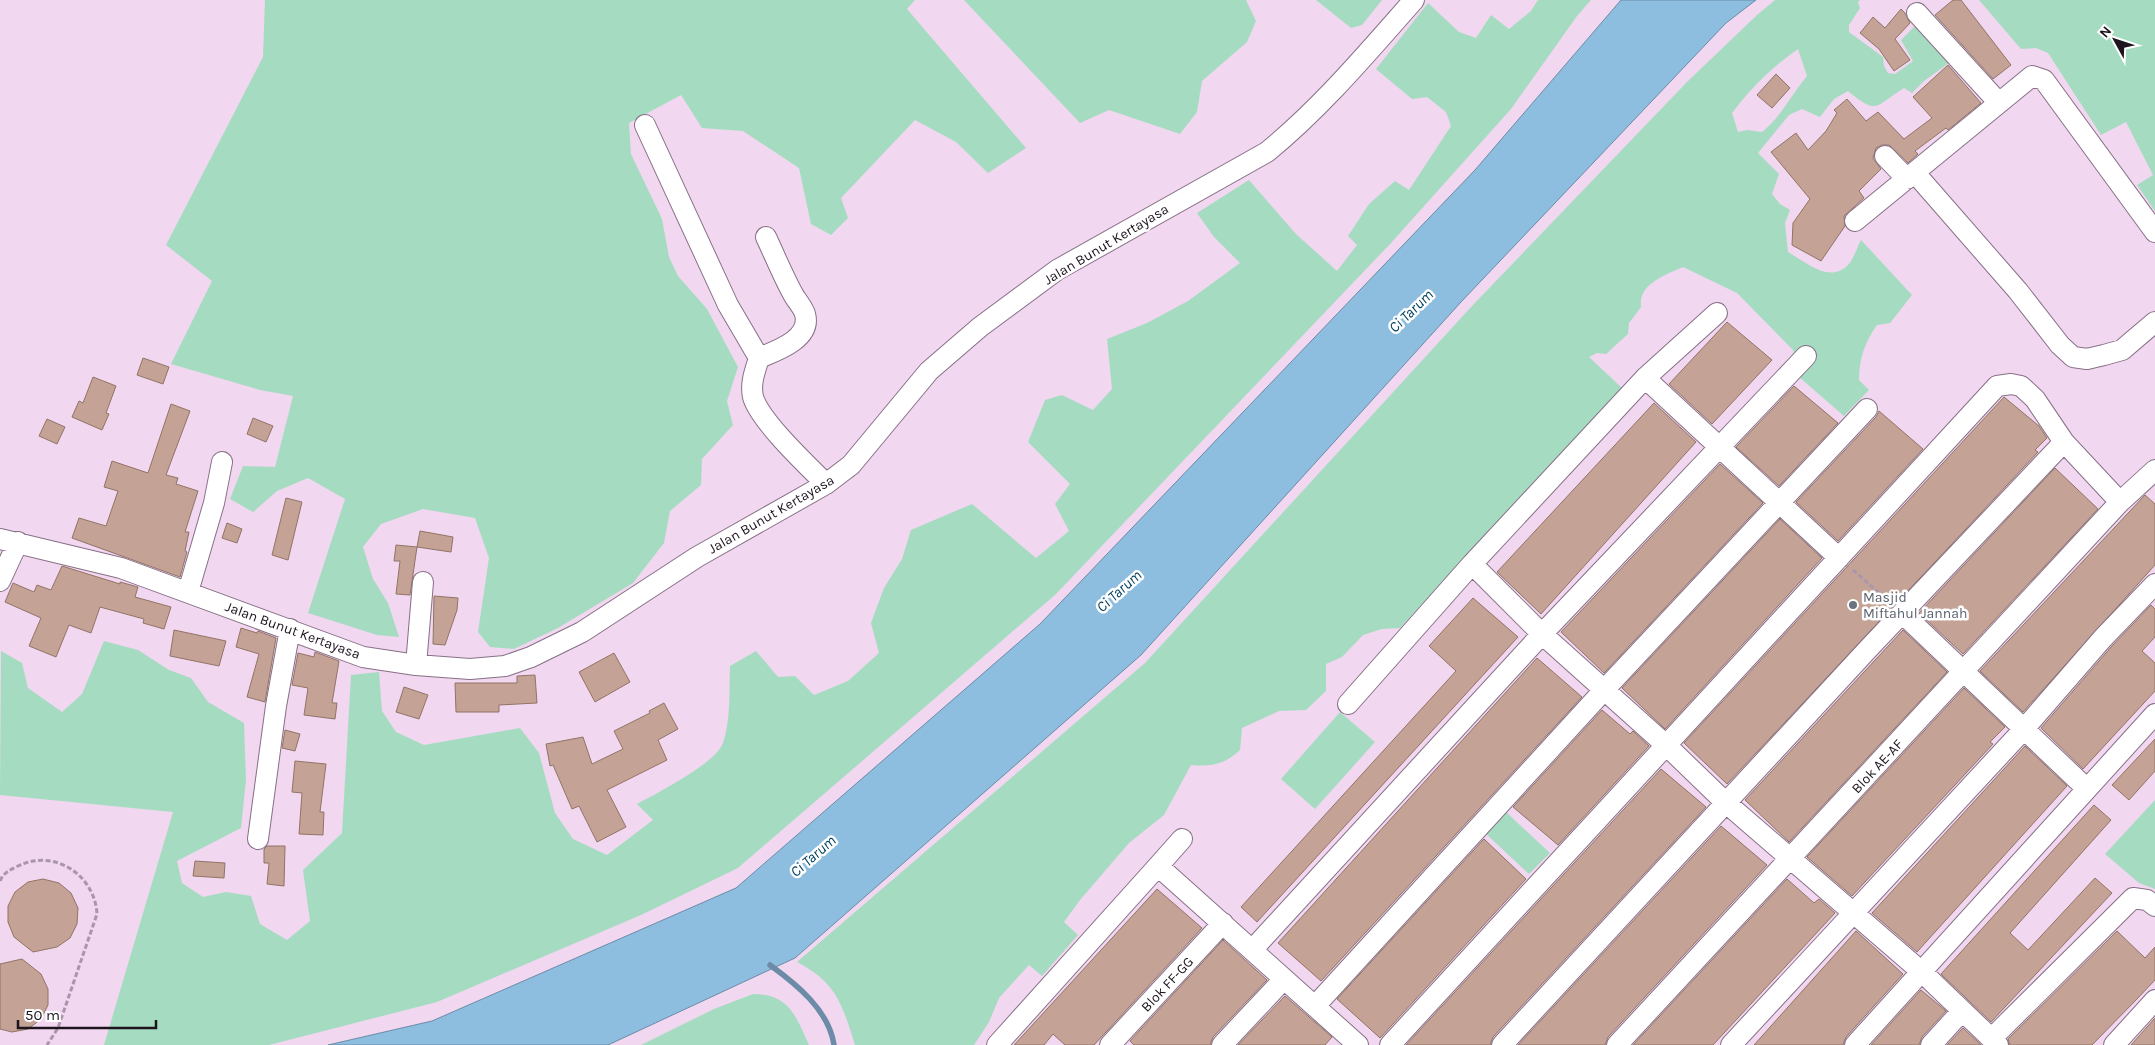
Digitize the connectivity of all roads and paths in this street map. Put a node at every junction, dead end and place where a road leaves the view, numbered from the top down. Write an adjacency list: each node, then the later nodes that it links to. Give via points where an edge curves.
1 (1414, 0): 20 (street, Jalan Bunut Kertayasa, via 1298,127 1243,167 1057,270 980,327 929,371 851,465)
2 (1918, 13): 3 (street)
3 (1998, 103): 6 (street); 8 (street, via 2032,76 2044,80)
4 (645, 125): 13 (street, via 728,304)
5 (1884, 156): 6 (street)
6 (1911, 176): 7 (street); 11 (street, via 1962,225 2073,357 2087,359 2122,350)
7 (1855, 221)
8 (2155, 232)
9 (766, 238): 13 (street, via 793,295 805,312 806,322 792,344)
10 (1717, 313): 14 (street)
11 (2155, 322)
12 (1806, 356): 17 (street)
13 (759, 358): 20 (street, via 752,382 758,408)
14 (1645, 378): 17 (street); 25 (street)
15 (1868, 408): 22 (street)
16 (2064, 442): 21 (street); 24 (street, via 2035,399 2021,386 1997,386); 30 (street)
17 (1718, 448): 22 (street); 32 (street)
18 (222, 462): 29 (street, via 214,503)
19 (2155, 470): 21 (street, Blok AE-AF)
20 (826, 484): 33 (street, Jalan Bunut Kertayasa, via 697,557 582,632 531,656 504,666 470,669)
21 (2120, 502): 34 (street, Blok AE-AF)
22 (1779, 503): 24 (street); 35 (street)
23 (9, 540): 26 (street); 29 (street, Jalan Bunut Kertayasa, via 121,568)
24 (1840, 558): 30 (path); 39 (street)
25 (1472, 564): 32 (street); 36 (street)
26 (0, 581)
27 (423, 582): 33 (street)
28 (2155, 584): 38 (street)
29 (188, 592): 31 (street, Jalan Bunut Kertayasa)
30 (1902, 613): 34 (street); 41 (street)
31 (290, 628): 33 (street, Jalan Bunut Kertayasa, via 363,657); 42 (street)
32 (1542, 634): 35 (street); 50 (street)
33 (416, 665)
34 (1964, 672): 38 (street); 44 (street, Blok AE-AF)
35 (1605, 689): 39 (street); 54 (street)
36 (1348, 704)
37 (2155, 714): 40 (street)
38 (2024, 729): 40 (street); 48 (street)
39 (1667, 746): 41 (street); 62 (street)
40 (2086, 788): 51 (street)
41 (1725, 802): 44 (street); 63 (street)
42 (258, 839)
43 (1182, 839): 45 (street)
44 (1790, 859): 48 (street); 64 (street, Blok AE-AF)
45 (1158, 866): 49 (street); 59 (street)
46 (0, 881): 58 (path, via 9,870 24,863 56,861 82,878 96,904 97,914 58,1028)
47 (2155, 906): 57 (street, via 2147,900 2133,898)
48 (1854, 912): 51 (street); 65 (street)
49 (1223, 923): 50 (street); 60 (street, Blok FF-GG)
50 (1253, 949): 52 (street)
51 (1922, 973): 55 (street); 66 (street)
52 (1284, 979): 54 (street); 61 (street)
53 (2155, 1000): 68 (street)
54 (1315, 1006): 56 (street)
55 (1962, 1011): 57 (street); 67 (street)
56 (1345, 1041)
57 (1995, 1041)
58 (47, 1045)
59 (996, 1045)
60 (1110, 1045)
61 (1222, 1045)
62 (1390, 1045)
63 (1502, 1045)
64 (1617, 1045)
65 (1731, 1045)
66 (1856, 1045)
67 (1931, 1045)
68 (2114, 1045)

